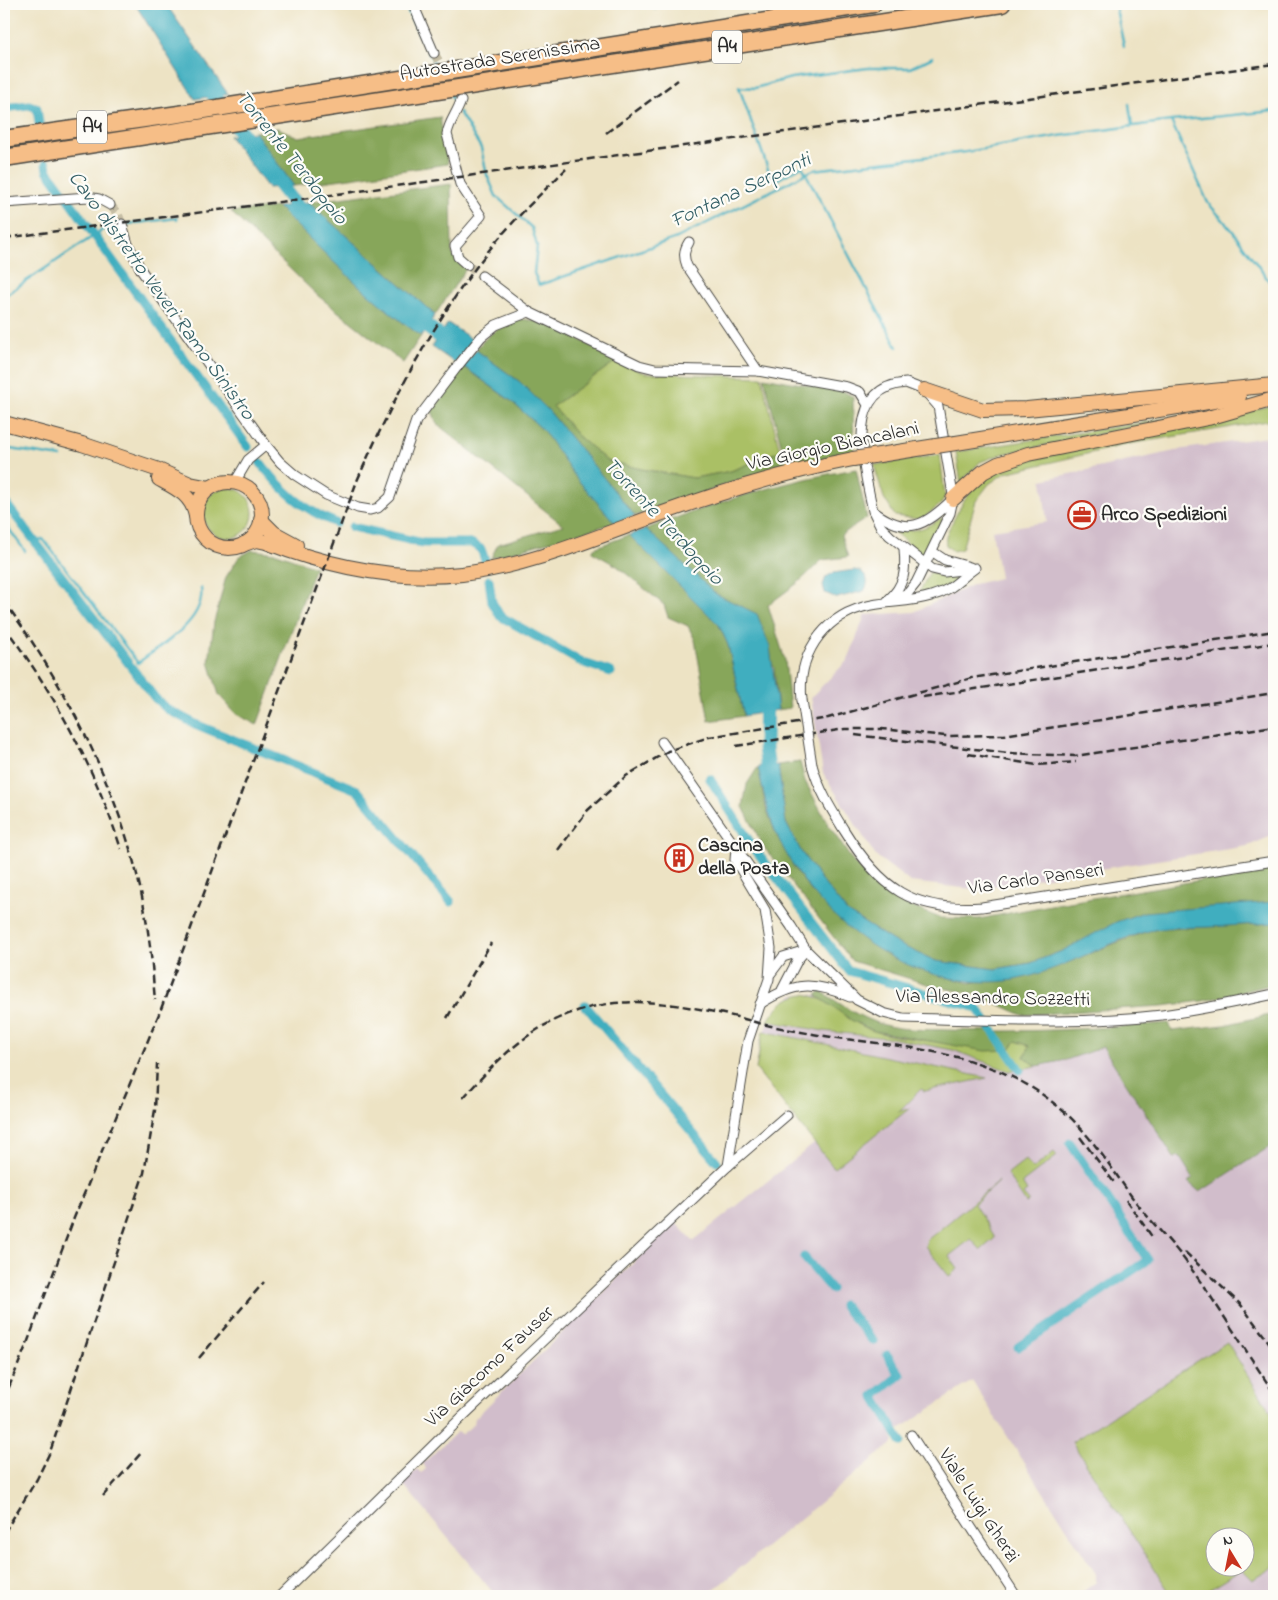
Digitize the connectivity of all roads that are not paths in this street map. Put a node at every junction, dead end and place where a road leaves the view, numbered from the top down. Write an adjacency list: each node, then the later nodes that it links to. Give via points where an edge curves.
1 (413, 4): 4 (street)
2 (873, 4): 6 (highway, Autostrada Serenissima / A4)
3 (1002, 4): 5 (highway, Autostrada Serenissima / A4)
4 (434, 53)
5 (455, 100): 7 (highway, Autostrada Serenissima / A4, via 289,114); 12 (street, via 447,134 460,184 481,216 455,246 458,257)
6 (4, 139)
7 (4, 158)
8 (4, 203): 9 (street, via 76,197 98,199)
9 (110, 205)
10 (122, 224): 22 (street, via 141,270)
11 (689, 242): 15 (street, via 684,249 687,266)
12 (467, 265)
13 (482, 276): 14 (street)
14 (529, 312): 15 (street, via 639,365 655,369); 22 (street, via 496,325 481,337 457,367 416,421 390,497 378,508 358,508 326,495 295,475)
15 (758, 371): 20 (street, via 847,387 860,392)
16 (1274, 385): 17 (main road, via 1027,409 983,410)
17 (924, 390): 20 (street, via 906,383 893,384 881,389); 26 (street, via 941,414)
18 (1274, 390): 33 (main road, Via Giorgio Biancalani, bridge, via 801,469 722,492 568,548 500,567 442,575 407,575)
19 (1274, 399): 26 (main road, via 1208,418 1028,454 983,472)
20 (868, 405): 27 (street, via 862,431)
21 (4, 423): 23 (main road, via 56,436)
22 (266, 445): 24 (street, via 248,460)
23 (123, 459): 25 (main road, via 190,484); 28 (main road, via 184,494 192,501)
24 (234, 482): 25 (main road); 29 (main road, via 252,492 260,505)
25 (210, 488): 28 (main road, via 197,505)
26 (953, 499): 27 (street, via 927,522 916,526 887,521); 32 (street, Via Carlo Panseri)
27 (873, 511): 31 (street, via 881,527)
28 (196, 516): 30 (main road, via 200,531 212,543 228,547)
29 (261, 520): 30 (main road, via 252,538); 33 (main road, via 280,536)
30 (244, 544): 33 (main road, via 256,540)
31 (904, 549): 34 (street); 36 (street, via 905,574 894,594)
32 (933, 552): 34 (street, Via Carlo Panseri); 35 (street, via 945,560)
33 (321, 559)
34 (927, 565): 35 (street, via 944,572); 36 (street, Via Carlo Panseri, via 908,593)
35 (975, 568): 36 (street, Via Carlo Panseri, via 954,588 930,597)
36 (884, 603): 39 (street, Via Carlo Panseri, bridge, via 863,607 840,617 816,639 802,669 802,700 812,765 826,802 870,868 890,886 910,898 960,909)
37 (662, 742): 38 (street, Via Alessandro Sozzetti)
38 (736, 848): 40 (street, Via Alessandro Sozzetti); 41 (street, via 735,860 765,910 771,948)
39 (1274, 861)
40 (806, 950): 41 (street, via 783,957); 42 (street); 44 (street, Via Alessandro Sozzetti)
41 (770, 974): 45 (street)
42 (782, 990): 44 (street, via 815,986); 45 (street)
43 (1274, 994): 44 (street, Via Alessandro Sozzetti, via 1162,1015 1038,1021 902,1018)
44 (857, 1000)
45 (760, 1004): 47 (street, via 748,1041)
46 (787, 1115): 47 (street, Via Giacomo Fauser)
47 (728, 1166): 49 (street, Via Giacomo Fauser, via 461,1418)
48 (911, 1435): 50 (street, Viale Luigi Gherzi)
49 (280, 1596)
50 (1016, 1596)

